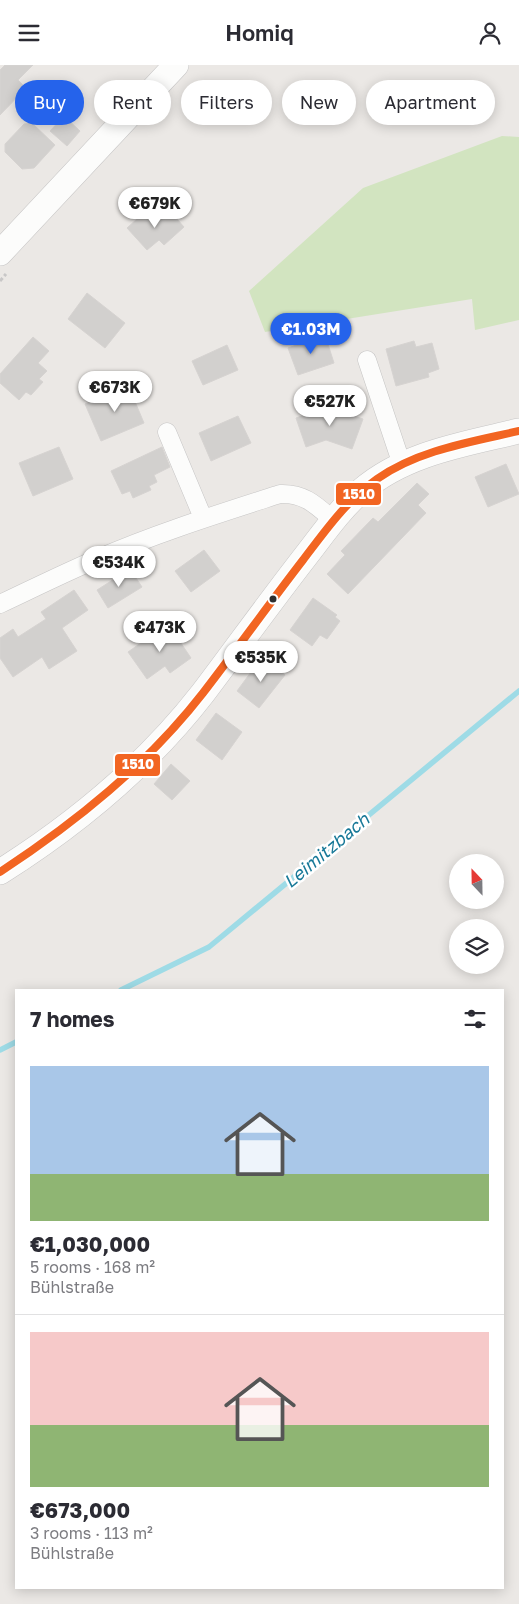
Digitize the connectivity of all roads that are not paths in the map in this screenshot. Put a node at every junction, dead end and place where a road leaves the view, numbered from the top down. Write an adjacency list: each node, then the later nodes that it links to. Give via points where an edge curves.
1 (176, 65): 2 (street)
2 (0, 253)
3 (367, 360): 6 (street)
4 (519, 431): 6 (street, via 427,454)
5 (167, 432): 7 (street)
6 (402, 465): 8 (street, via 362,490)
7 (203, 518): 8 (street, via 293,494 311,501); 9 (street, via 97,559)
8 (334, 520): 10 (street, via 202,695 158,744 92,806)
9 (0, 603)
10 (0, 872)

